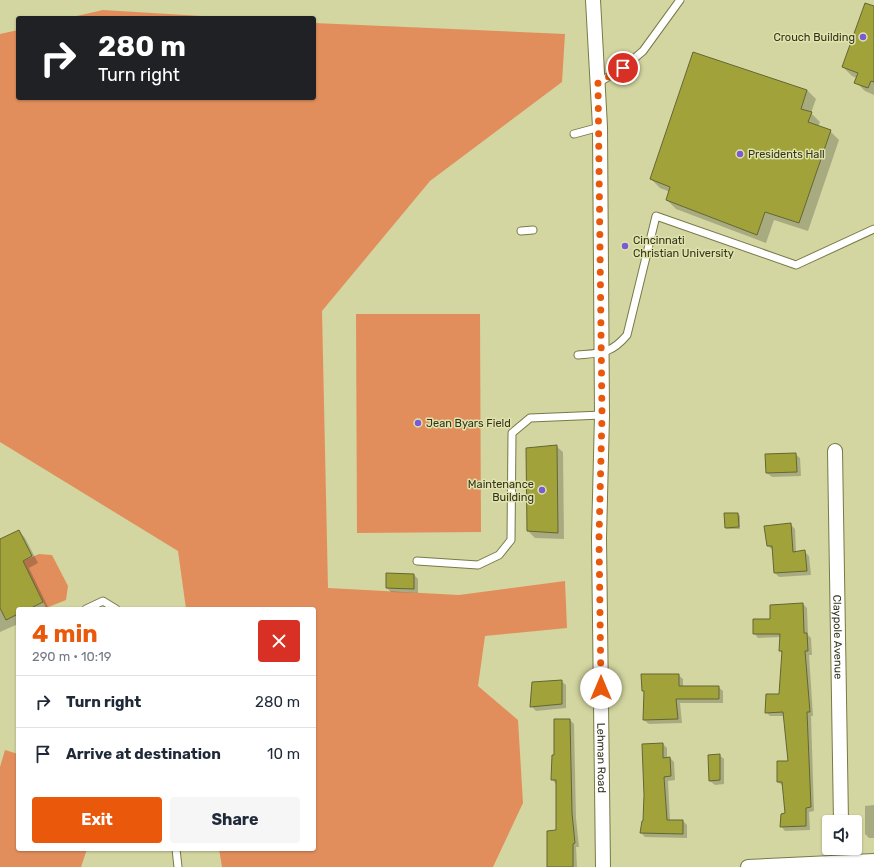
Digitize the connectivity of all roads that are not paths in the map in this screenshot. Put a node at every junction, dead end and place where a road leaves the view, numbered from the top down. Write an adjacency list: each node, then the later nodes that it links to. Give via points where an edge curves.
1 (593, 0): 3 (street, Lehman Road)
2 (680, 0): 3 (lane, via 643,51 623,68)
3 (598, 83): 4 (street, Lehman Road)
4 (600, 127): 5 (lane); 9 (street, Lehman Road)
5 (574, 134)
6 (874, 229): 9 (lane, via 796,265 656,216 627,335 617,347)
7 (533, 230): 8 (lane)
8 (521, 231)
9 (602, 353): 10 (lane); 11 (street, Lehman Road)
10 (578, 355)
11 (602, 415): 13 (lane, via 530,418 512,433 511,540 499,556 478,565); 20 (street, Lehman Road, via 599,538)
12 (835, 452): 16 (street, Claypole Avenue)
13 (417, 561)
14 (90, 607): 15 (lane, via 103,601)
15 (113, 607)
16 (841, 815)
17 (176, 851): 19 (lane)
18 (874, 861): 21 (street, via 842,856)
19 (178, 867)
20 (603, 867)
21 (748, 867)

